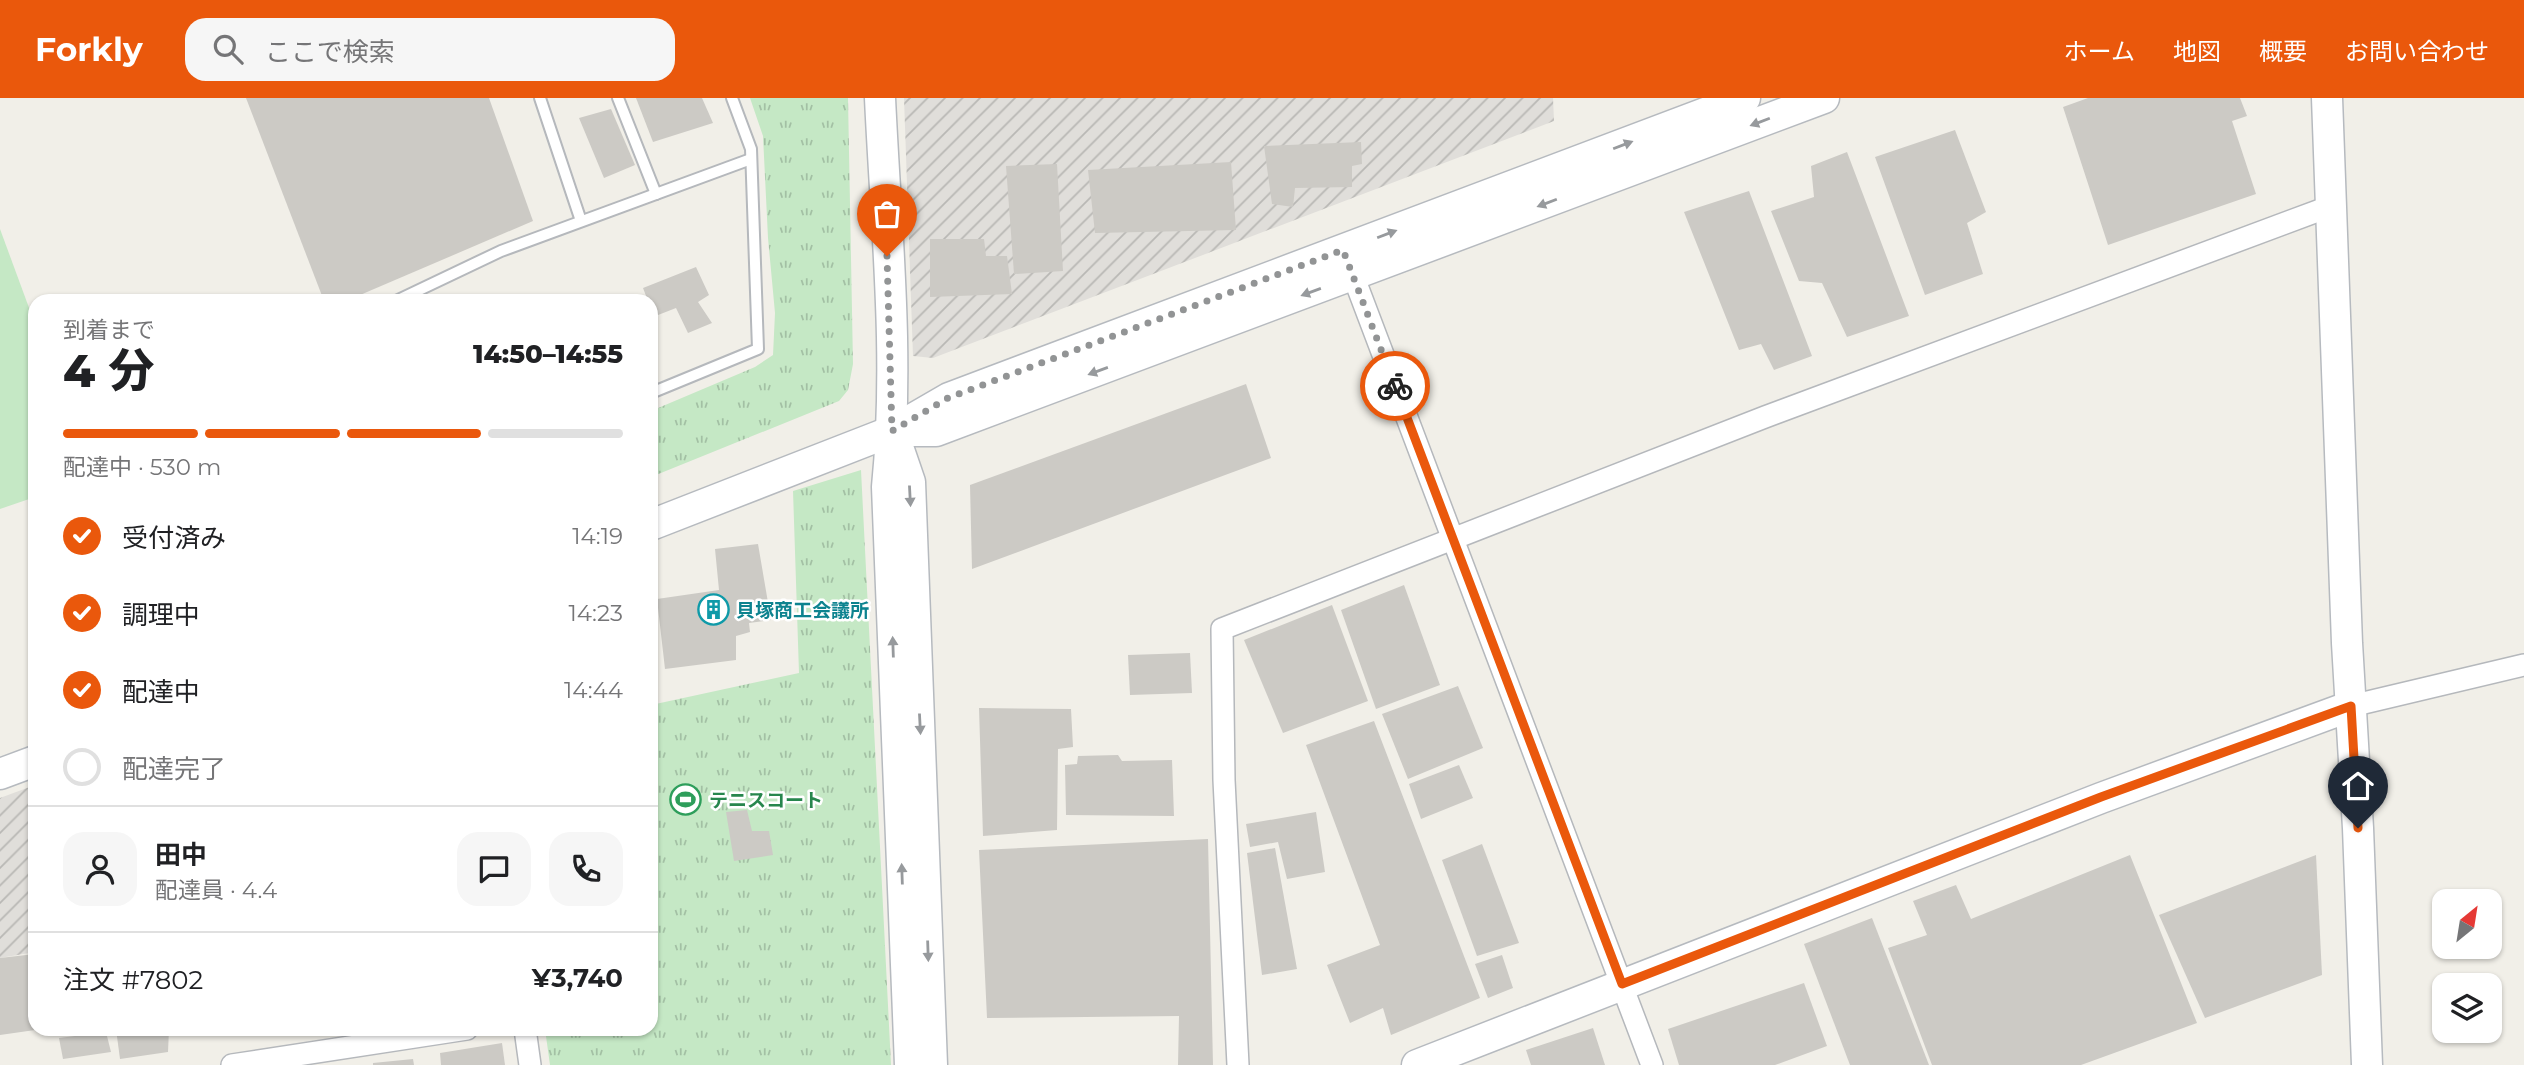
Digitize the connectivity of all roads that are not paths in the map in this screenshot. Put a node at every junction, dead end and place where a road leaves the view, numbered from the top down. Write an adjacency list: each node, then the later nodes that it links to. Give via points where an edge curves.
1 (540, 98): 11 (lane)
2 (618, 98): 9 (lane)
3 (732, 98): 8 (lane)
4 (880, 98): 15 (street)
5 (1745, 98): 12 (street, one-way to 5)
6 (1824, 98): 12 (street, one-way to 12)
7 (2327, 98): 10 (street)
8 (751, 159): 9 (lane); 14 (lane, via 758,349)
9 (656, 194): 11 (lane)
10 (2331, 205): 17 (street); 19 (street)
11 (581, 221): 13 (lane, via 500,251)
12 (1348, 263): 15 (street, via 936,431); 17 (street)
13 (411, 294)
14 (658, 390)
15 (892, 431): 16 (street); 27 (street, one-way to 15, via 887,486); 28 (street, one-way to 28, via 910,482)
16 (658, 522)
17 (1453, 538): 22 (street); 29 (street, via 1222,629 1224,780)
18 (2524, 665): 19 (street)
19 (2351, 706): 22 (street, via 2101,797); 32 (street)
20 (28, 764): 21 (street)
21 (0, 774)
22 (1622, 984): 30 (street); 31 (street)
23 (421, 1036): 25 (street)
24 (526, 1036): 26 (street)
25 (232, 1065)
26 (530, 1065)
27 (910, 1065)
28 (932, 1065)
29 (1238, 1065)
30 (1417, 1065)
31 (1652, 1065)
32 (2367, 1065)

